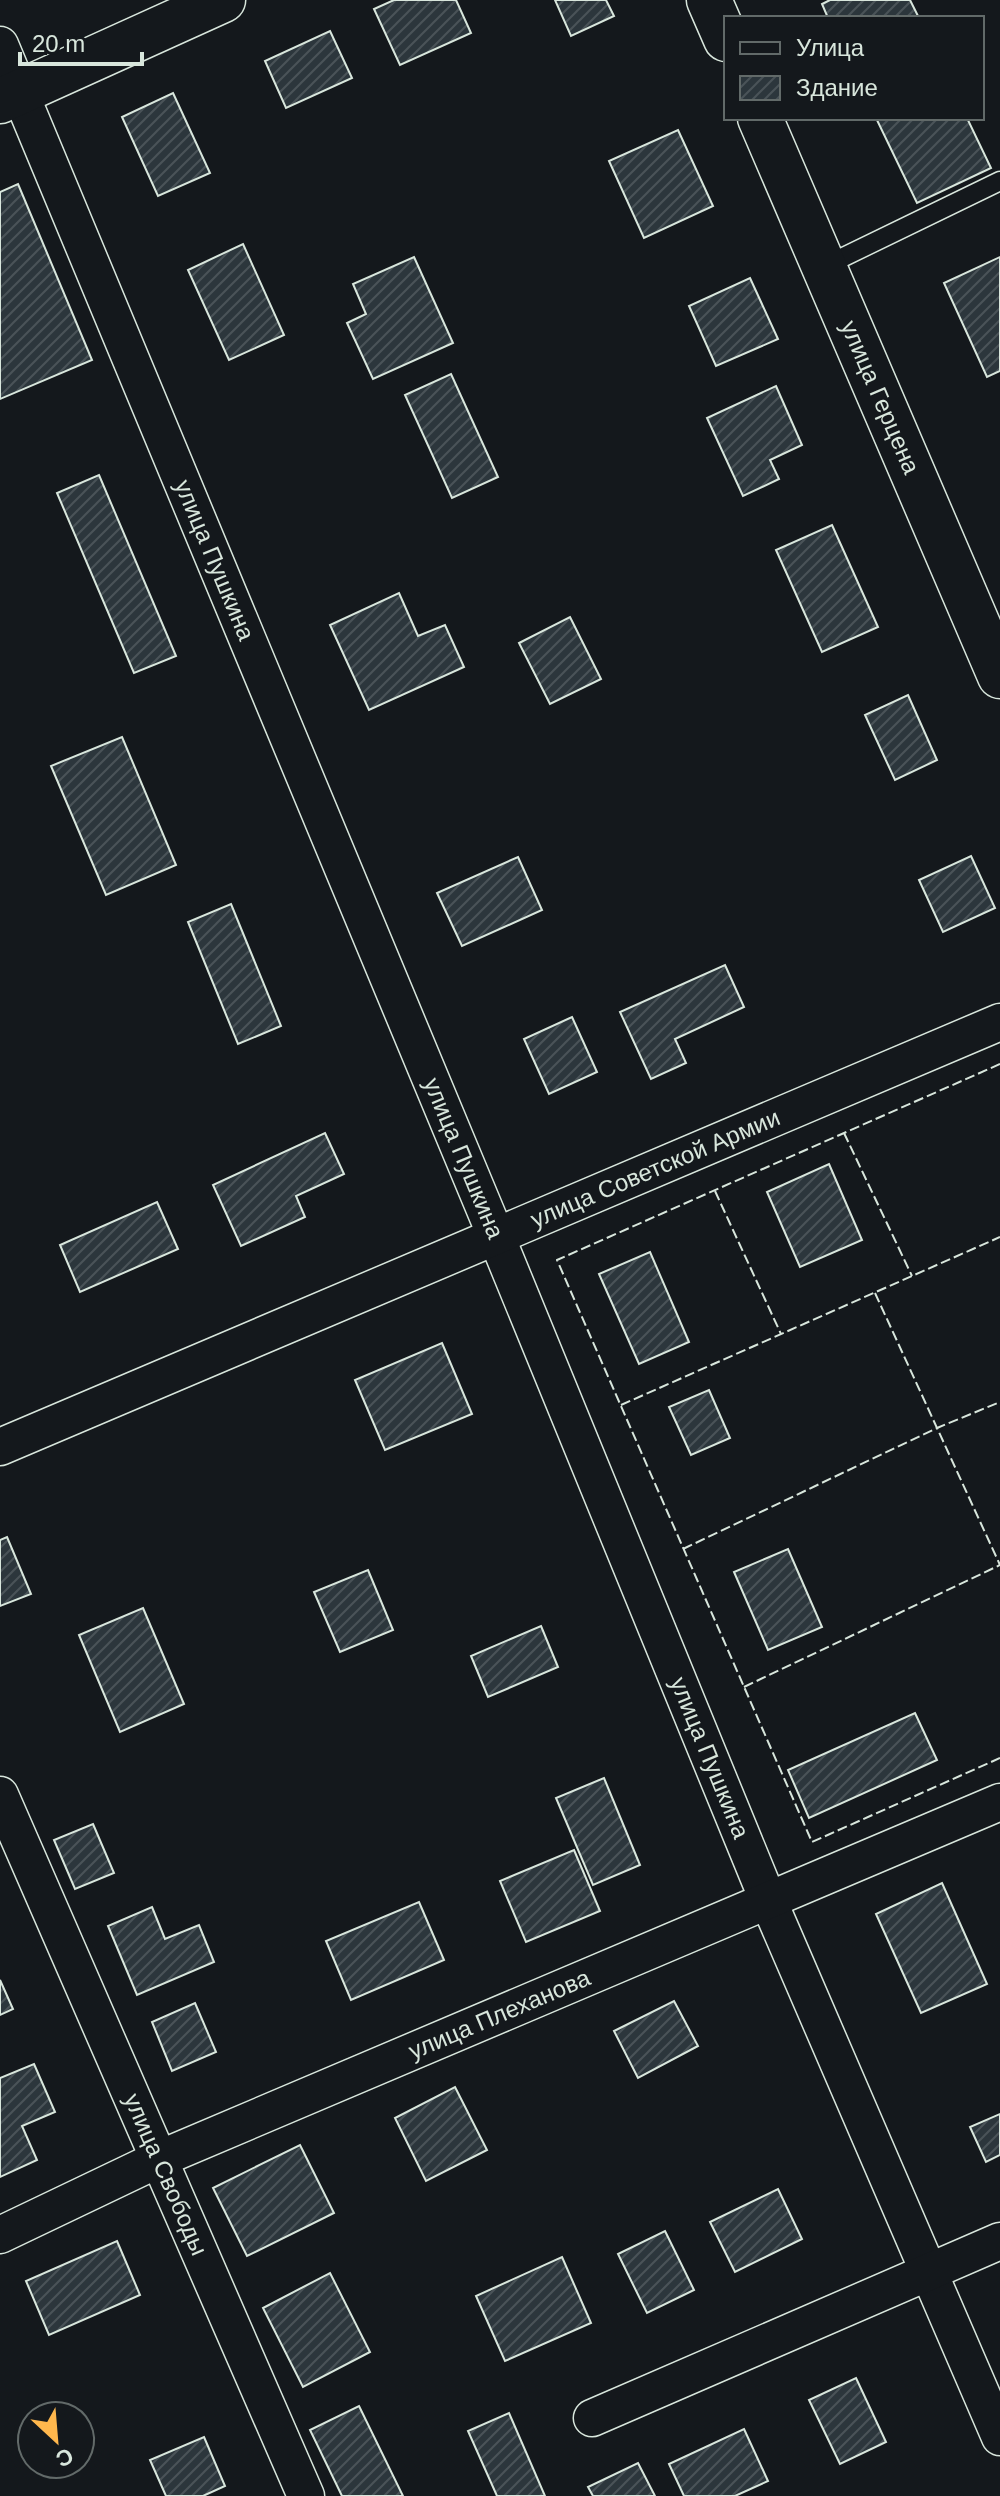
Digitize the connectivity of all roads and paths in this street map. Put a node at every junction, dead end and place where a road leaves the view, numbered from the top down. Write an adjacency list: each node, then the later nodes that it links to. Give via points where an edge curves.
1 (223, 0): 5 (street)
2 (709, 0): 3 (street)
3 (724, 34)
4 (0, 45): 5 (street, улица Пушкина)
5 (10, 97): 11 (street, улица Пушкина)
6 (761, 120): 8 (street, улица Герцена)
7 (1000, 181): 8 (lane)
8 (825, 266): 9 (street, улица Герцена)
9 (1000, 676)
10 (1000, 1022): 11 (street, улица Советской Армии)
11 (496, 1236): 12 (street, улица Советской Армии); 16 (street, улица Пушкина)
12 (0, 1447)
13 (0, 1795): 15 (street, улица Свободы)
14 (1000, 1802): 16 (street, улица Плеханова)
15 (13, 1860): 17 (street, улица Свободы)
16 (768, 1900): 17 (street, улица Плеханова); 20 (street, улица Пушкина)
17 (159, 2159): 18 (street, улица Плеханова); 23 (street, улица Свободы)
18 (0, 2235)
19 (1000, 2241): 20 (street)
20 (929, 2272): 21 (street); 22 (street, улица Пушкина)
21 (592, 2418)
22 (1000, 2437)
23 (306, 2496)

